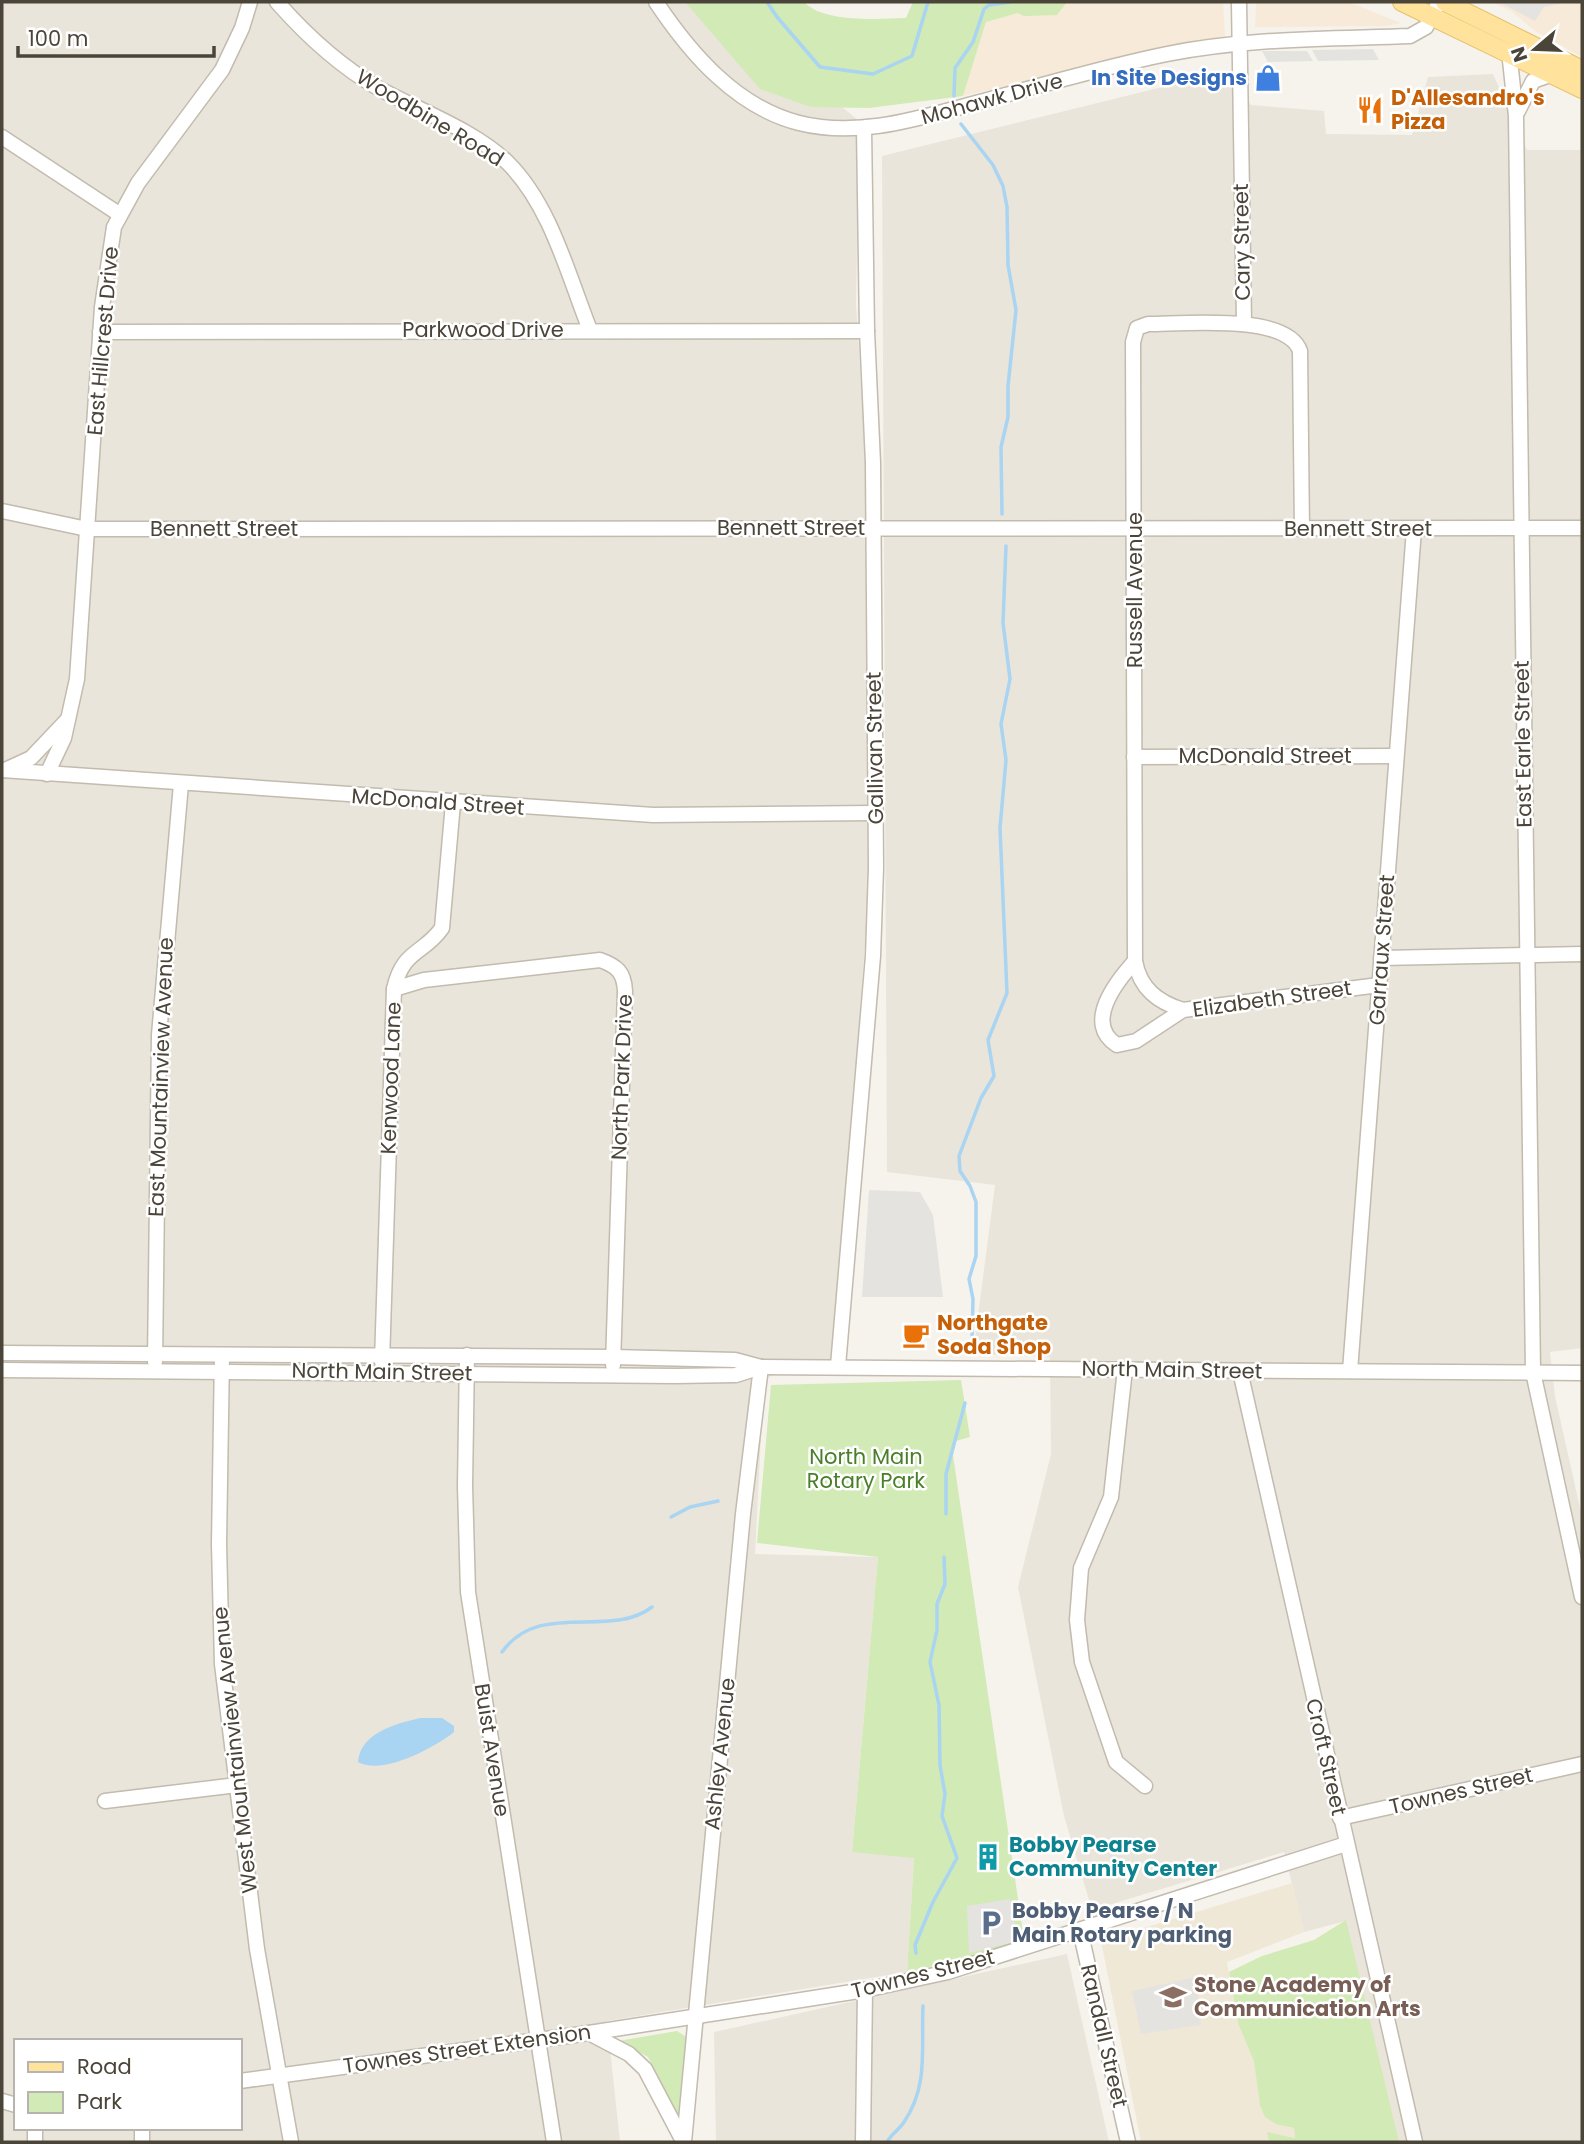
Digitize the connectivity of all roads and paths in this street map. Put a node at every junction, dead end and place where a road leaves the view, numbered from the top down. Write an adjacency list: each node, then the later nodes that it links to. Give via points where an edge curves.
1 (250, 2): 16 (street, East Hillcrest Drive, via 222,69)
2 (276, 2): 18 (street, Woodbine Road, via 310,39 351,72 474,139 509,164 538,203)
3 (656, 2): 14 (street, Mohawk Drive, via 710,70 757,104 798,123)
4 (1239, 2): 8 (street, Cary Street)
5 (1402, 2): 7 (main road)
6 (1445, 2): 10 (main road)
7 (1435, 9): 8 (street, Mohawk Drive, via 1426,27 1410,36); 9 (main road)
8 (1238, 42): 14 (street, Mohawk Drive, via 1148,58 928,116); 17 (street, Cary Street)
9 (1509, 51): 11 (main road); 13 (street, East Earle Street)
10 (1582, 70)
11 (1553, 74): 12 (main road); 13 (street, East Earle Street, via 1533,81)
12 (1582, 89)
13 (1516, 116): 23 (street, East Earle Street)
14 (864, 128): 19 (street, Gallivan Street)
15 (2, 136): 16 (street)
16 (119, 214): 20 (street, East Hillcrest Drive)
17 (1244, 323): 27 (street, Russell Avenue, via 1137,328 1133,342); 28 (street, Cary Street, via 1290,337 1300,351)
18 (590, 330): 19 (street, Parkwood Drive); 20 (street, Parkwood Drive)
19 (867, 331): 22 (street, Gallivan Street)
20 (100, 332): 25 (street, East Hillcrest Drive)
21 (2, 511): 25 (street, Bennett Street)
22 (873, 528): 25 (street, Bennett Street); 27 (street, Bennett Street); 36 (street, Gallivan Street)
23 (1520, 528): 24 (street, Bennett Street); 26 (street, Bennett Street); 38 (street, East Earle Street)
24 (1582, 528)
25 (87, 529): 29 (street, East Hillcrest Drive, via 77,679)
26 (1414, 529): 28 (street, Bennett Street); 30 (street, Garraux Street)
27 (1135, 530): 28 (street, Bennett Street); 31 (street, Russell Avenue)
28 (1302, 530)
29 (68, 719): 32 (street, via 31,758); 33 (street, East Hillcrest Drive)
30 (1396, 756): 31 (street, McDonald Street); 39 (street, Garraux Street)
31 (1134, 757): 40 (street, Russell Avenue)
32 (3, 770): 33 (street, McDonald Street)
33 (47, 774): 34 (street, McDonald Street)
34 (181, 783): 35 (street, McDonald Street); 45 (street, East Mountainview Avenue, via 161,988)
35 (453, 803): 36 (street, McDonald Street, via 653,815); 42 (street, Kenwood Lane, via 442,928 404,962)
36 (875, 813): 50 (street, Gallivan Street, via 873,956)
37 (1582, 954): 38 (street)
38 (1526, 955): 39 (street); 58 (street, East Earle Street)
39 (1381, 958): 41 (street, Garraux Street)
40 (1135, 961): 43 (street, Russell Avenue, via 1147,990); 43 (street, Elizabeth Street, via 1107,1001 1102,1025 1110,1041 1126,1046)
41 (1379, 985): 43 (street, Elizabeth Street); 56 (street, Garraux Street)
42 (394, 989): 46 (street, Kenwood Lane); 48 (street, North Park Drive, via 424,980 600,960 621,971 625,991)
43 (1183, 1010)
44 (2, 1353): 45 (street, North Main Street)
45 (155, 1354): 49 (street, North Main Street); 54 (street, East Mountainview Avenue)
46 (382, 1355): 47 (street, North Main Street); 49 (street, North Main Street); 57 (street, Kenwood Lane)
47 (467, 1355): 48 (street, North Main Street); 60 (street, Buist Avenue)
48 (613, 1357): 51 (street, North Main Street, via 735,1360); 61 (street, North Park Drive)
49 (222, 1362): 54 (street, North Main Street); 57 (street, North Main Street); 64 (street, West Mountainview Avenue, via 220,1632)
50 (838, 1366): 51 (street, North Main Street); 52 (street, North Main Street)
51 (761, 1367): 61 (street, North Main Street, via 736,1375); 71 (street, Ashley Avenue)
52 (1125, 1369): 55 (street, North Main Street); 65 (street, via 1111,1497 1081,1568 1077,1620 1082,1662 1116,1762)
53 (2, 1370): 54 (street, North Main Street)
54 (155, 1371)
55 (1240, 1371): 56 (street, North Main Street); 67 (street, Croft Street)
56 (1350, 1371): 58 (street, North Main Street)
57 (382, 1372): 60 (street, North Main Street)
58 (1533, 1372): 59 (street, North Main Street); 62 (street, East Earle Street)
59 (1582, 1373)
60 (467, 1374): 61 (street, North Main Street); 73 (street, Buist Avenue, via 468,1592)
61 (613, 1375)
62 (1582, 1597)
63 (1582, 1763): 67 (street, Townes Street)
64 (237, 1785): 66 (street); 74 (street, West Mountainview Avenue, via 257,1949)
65 (1145, 1786)
66 (105, 1801)
67 (1340, 1818): 68 (street, Croft Street)
68 (1346, 1844): 69 (street, Townes Street); 81 (street, Croft Street)
69 (1080, 1930): 70 (street, Townes Street, via 948,1972); 80 (street, Randall Street)
70 (864, 1990): 71 (street, Townes Street); 79 (street)
71 (695, 2017): 72 (street, Townes Street Extension); 78 (street, Ashley Avenue)
72 (589, 2033): 73 (street, Townes Street Extension); 78 (street, Ashley Avenue, via 629,2053 645,2069)
73 (538, 2039): 74 (street, Townes Street Extension); 77 (street, Buist Avenue)
74 (280, 2076): 75 (street, Townes Street Extension); 76 (street, West Mountainview Avenue)
75 (242, 2081)
76 (290, 2142)
77 (554, 2142)
78 (684, 2142)
79 (863, 2142)
80 (1128, 2142)
81 (1415, 2142)

